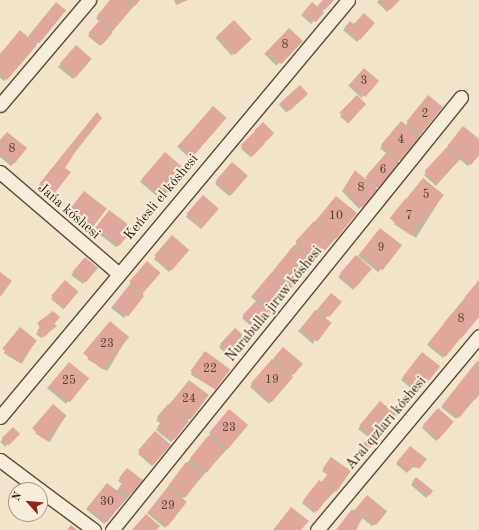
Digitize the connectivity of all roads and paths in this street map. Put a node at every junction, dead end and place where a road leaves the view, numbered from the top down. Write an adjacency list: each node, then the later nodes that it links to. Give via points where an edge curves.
1 (89, 0): 4 (street)
2 (348, 0): 6 (street, Keńesli el kóshesi)
3 (461, 97): 13 (street, Nurabulla jıraw kóshesi)
4 (0, 105)
5 (0, 172): 6 (street, Jańa kóshesi)
6 (118, 273): 8 (street, Keńesli el kóshesi)
7 (479, 336): 14 (street, Aral qızları kóshesi)
8 (0, 417)
9 (0, 460): 10 (street)
10 (29, 482)
11 (48, 496): 12 (street)
12 (94, 530)
13 (112, 530)
14 (317, 530)

